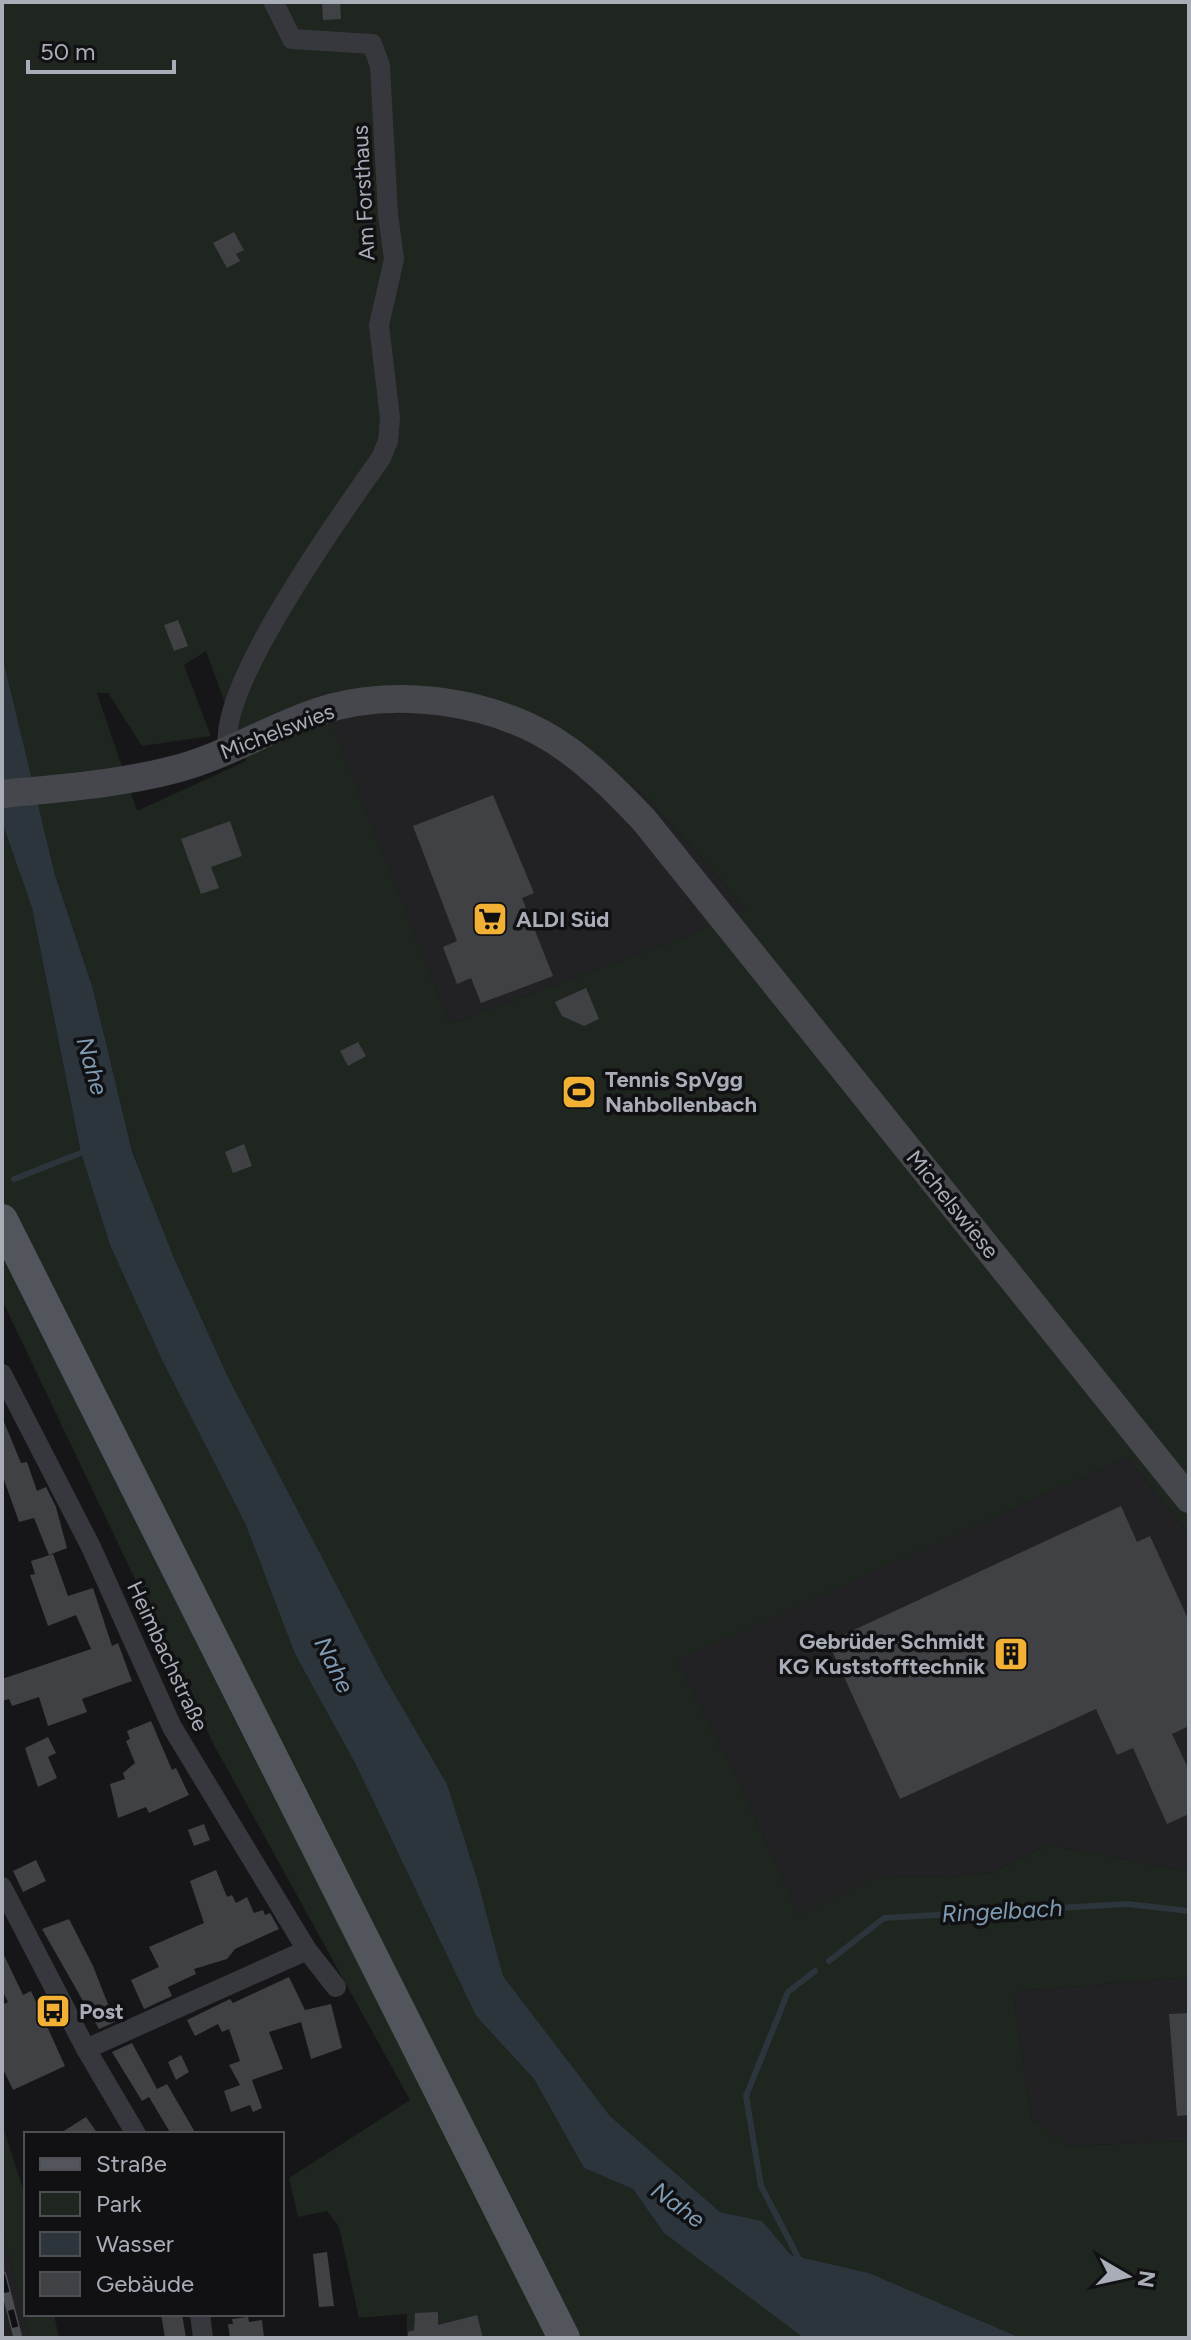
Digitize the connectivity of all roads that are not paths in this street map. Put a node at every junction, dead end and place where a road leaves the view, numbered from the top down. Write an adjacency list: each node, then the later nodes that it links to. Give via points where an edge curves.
1 (274, 3): 2 (street, Am Forsthaus, via 292,39 372,44 380,66 394,259 379,325 390,418 381,458 287,600 255,659 229,718)
2 (229, 750): 3 (street, Michelswies, via 178,769); 4 (street, Michelswies, via 346,705 424,701 499,716 566,748 606,781)
3 (2, 794)
4 (716, 909): 7 (street, Michelswiese)
5 (2, 1220): 15 (main road)
6 (2, 1374): 9 (street, Heimbachstraße, via 91,1547 172,1727)
7 (1189, 1499)
8 (2, 1887): 11 (street)
9 (307, 1950): 10 (street, Heimbachstraße); 11 (street)
10 (336, 1987)
11 (86, 2049): 12 (street)
12 (135, 2132)
13 (200, 2316): 14 (street)
14 (203, 2338)
15 (564, 2338)

